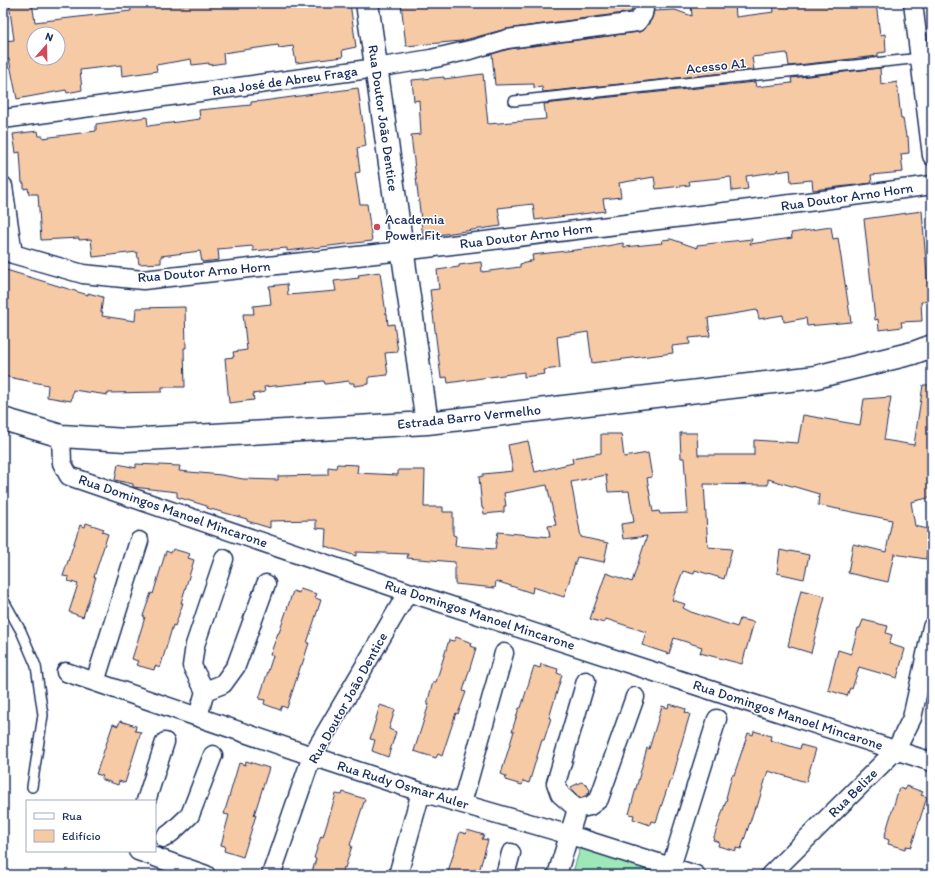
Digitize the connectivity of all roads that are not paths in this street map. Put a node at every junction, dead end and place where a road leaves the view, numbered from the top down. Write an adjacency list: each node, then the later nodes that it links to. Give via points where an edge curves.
1 (367, 3): 5 (street, Rua Doutor João Dentice)
2 (645, 3): 5 (street, Rua José de Abreu Fraga, via 643,14 637,22 507,40 431,59)
3 (913, 3): 4 (street)
4 (921, 58): 6 (lane, Acesso A1); 8 (street)
5 (376, 68): 7 (street, Rua José de Abreu Fraga); 12 (street, Rua Doutor João Dentice)
6 (514, 101)
7 (3, 119)
8 (932, 156)
9 (932, 185): 12 (street, Rua Doutor Arno Horn)
10 (3, 186): 11 (street)
11 (8, 251): 12 (street, Rua Doutor Arno Horn, via 83,274 143,280)
12 (402, 251): 15 (street, Rua Doutor João Dentice)
13 (926, 351): 15 (street, Estrada Barro Vermelho, via 816,377)
14 (3, 419): 16 (street, Estrada Barro Vermelho)
15 (427, 423): 16 (street, Estrada Barro Vermelho, via 126,440)
16 (61, 436): 20 (street, Rua Domingos Manoel Mincarone, via 62,462 69,476)
17 (139, 541): 26 (street)
18 (224, 559): 27 (street, via 196,645 192,666)
19 (266, 584): 27 (street, via 236,666 223,684)
20 (408, 592): 32 (street, Rua Domingos Manoel Mincarone); 34 (street, Rua Doutor João Dentice)
21 (3, 599): 36 (lane, via 21,631 36,666 43,715)
22 (932, 627): 32 (street, Rua Belize, via 912,718)
23 (504, 653): 39 (street)
24 (66, 672): 26 (street, Rua Rudy Osmar Auler)
25 (586, 681): 40 (street, via 556,783 560,794)
26 (95, 682): 29 (street, Rua Rudy Osmar Auler)
27 (205, 691): 29 (street)
28 (635, 697): 40 (street, via 599,799 590,806)
29 (198, 717): 34 (street, Rua Rudy Osmar Auler)
30 (716, 719): 46 (street)
31 (165, 742): 38 (street)
32 (896, 750): 35 (street, Rua Domingos Manoel Mincarone); 53 (street, Rua Belize)
33 (213, 755): 41 (street, via 190,815 172,832)
34 (312, 756): 37 (street, Rua Rudy Osmar Auler); 48 (street, Rua Doutor João Dentice)
35 (932, 762)
36 (32, 787)
37 (422, 792): 39 (street, Rua Rudy Osmar Auler); 49 (street)
38 (146, 800)
39 (462, 803): 42 (street, Rua Rudy Osmar Auler)
40 (577, 809): 42 (street)
41 (159, 832): 45 (street)
42 (570, 835): 46 (street, Rua Rudy Osmar Auler); 51 (street)
43 (141, 852): 45 (street)
44 (511, 853): 50 (street)
45 (159, 859): 47 (street)
46 (672, 867): 52 (street, Rua Rudy Osmar Auler)
47 (206, 875)
48 (272, 875)
49 (398, 875)
50 (505, 875)
51 (557, 875)
52 (696, 875)
53 (770, 875)

